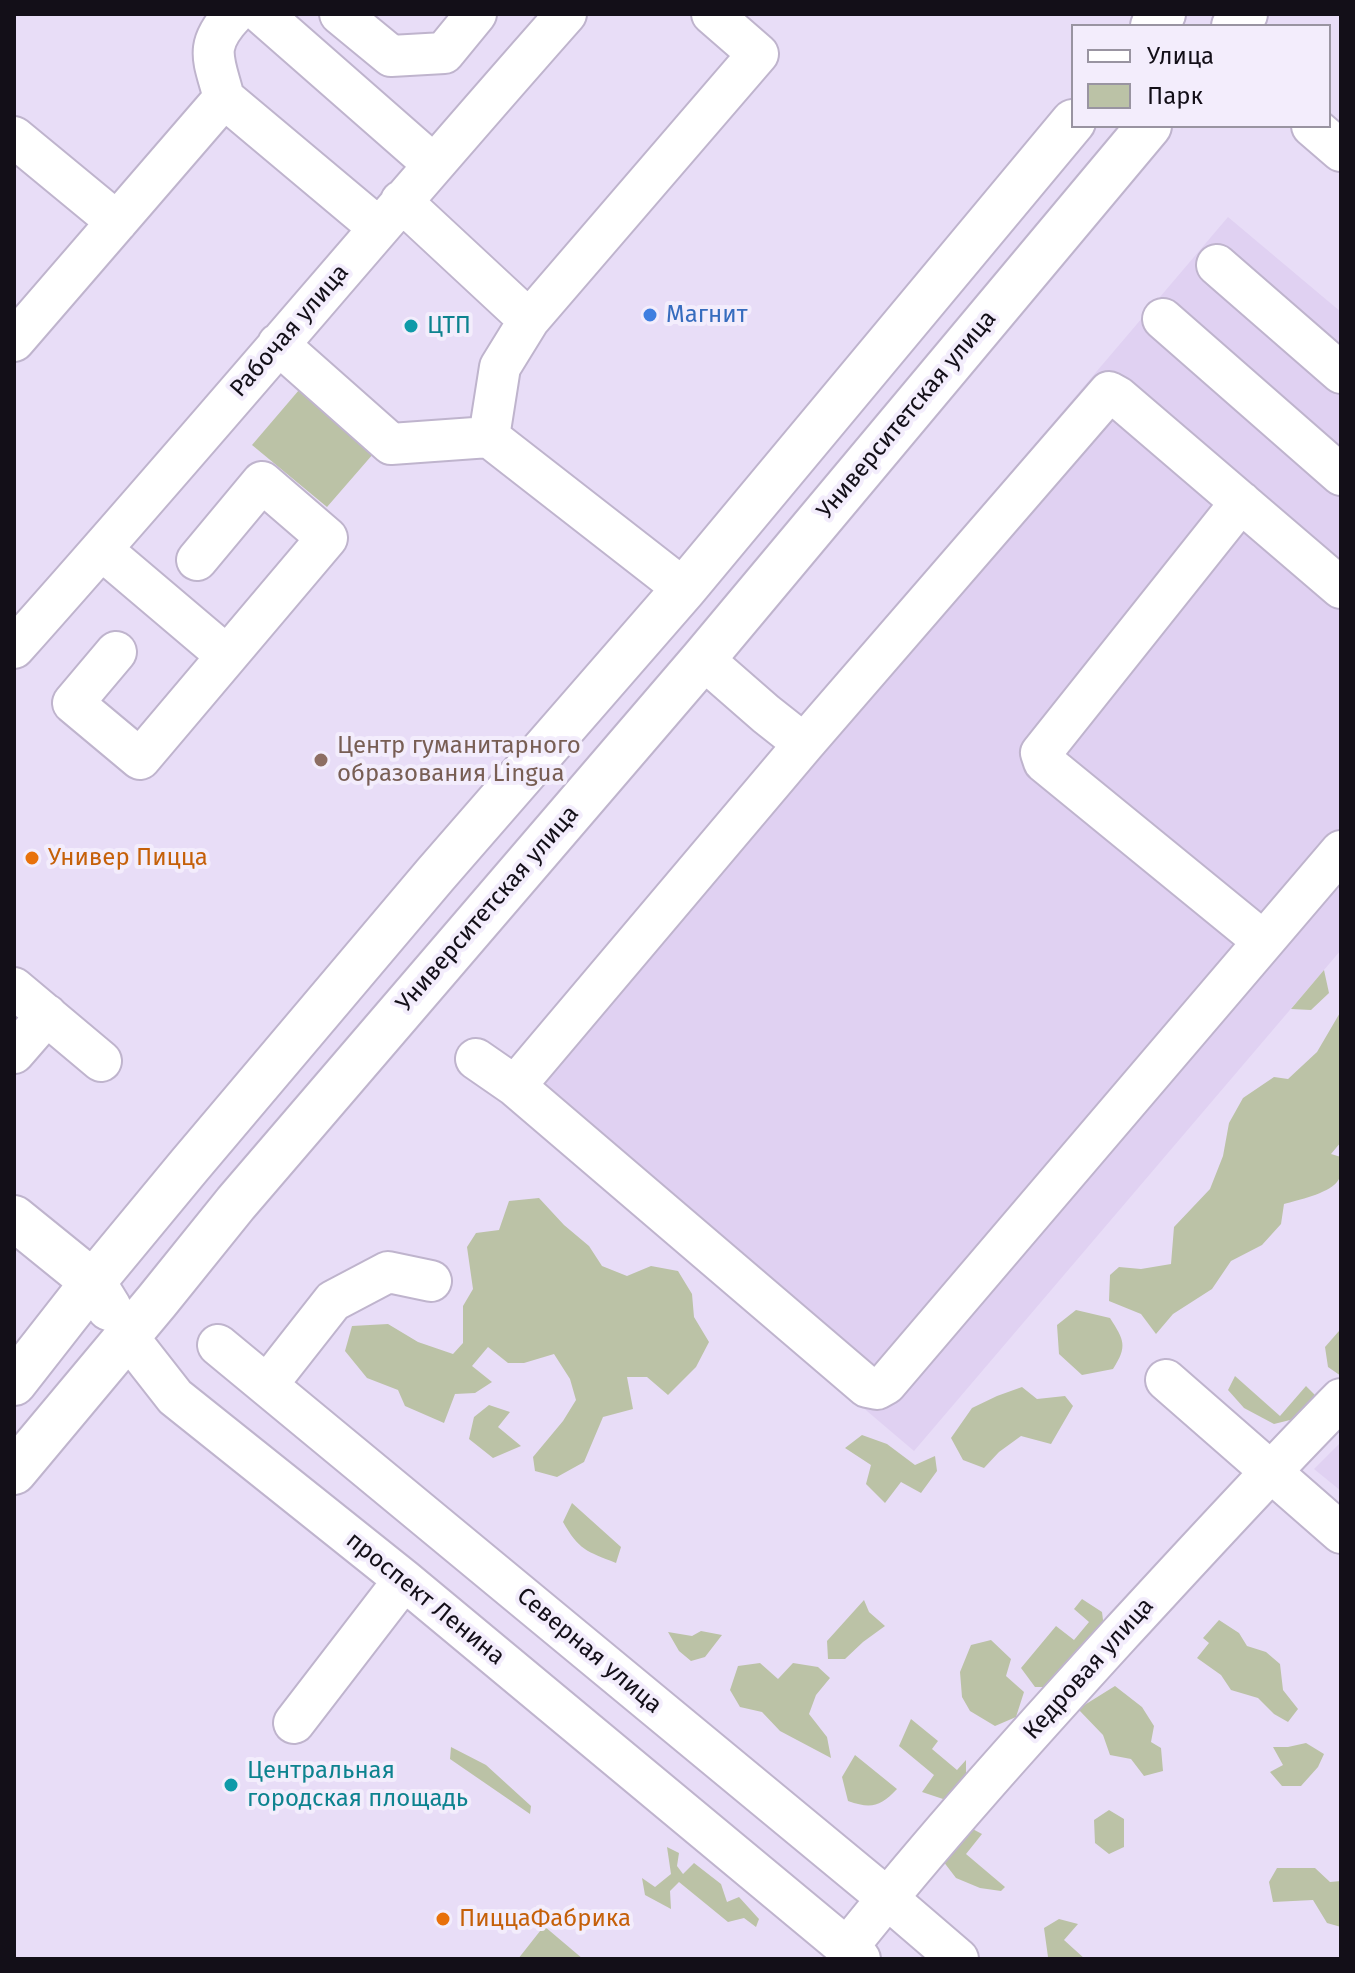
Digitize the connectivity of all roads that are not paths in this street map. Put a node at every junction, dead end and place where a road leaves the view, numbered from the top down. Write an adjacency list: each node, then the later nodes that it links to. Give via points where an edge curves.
1 (340, 14): 2 (street, via 391,56 444,53)
2 (476, 14)
3 (566, 14): 12 (street, Рабочая улица)
4 (712, 14): 17 (street, via 758,54)
5 (260, 16): 6 (street, via 223,26 211,50); 12 (street)
6 (224, 98): 13 (street); 14 (street)
7 (1071, 124): 27 (main road)
8 (1147, 128): 31 (main road, Университетская улица)
9 (1314, 128): 11 (street)
10 (14, 137): 14 (street)
11 (1341, 151)
12 (433, 164): 13 (street, Рабочая улица)
13 (390, 214): 17 (street); 19 (street, Рабочая улица)
14 (117, 222): 18 (street)
15 (1217, 265): 20 (street)
16 (1163, 319): 22 (street)
17 (529, 320): 21 (street, via 500,367)
18 (14, 341)
19 (278, 344): 21 (street, via 391,444); 24 (street, Рабочая улица)
20 (1341, 373)
21 (489, 437): 27 (street)
22 (1341, 475)
23 (1241, 502): 26 (street); 32 (street, via 1109,392); 34 (street, via 1041,753 1044,762)
24 (102, 550): 28 (street, Рабочая улица); 30 (street)
25 (197, 560): 30 (street, via 262,482 327,538)
26 (1341, 588)
27 (684, 589): 43 (main road)
28 (14, 648)
29 (116, 652): 30 (street, via 73,703 140,759)
30 (227, 656)
31 (703, 659): 32 (street); 44 (main road, Университетская улица)
32 (804, 744): 40 (street)
33 (1341, 851): 34 (street)
34 (1263, 941): 40 (street, via 877,1389 867,1387)
35 (14, 988): 36 (street)
36 (47, 1015): 37 (street); 39 (street)
37 (14, 1053)
38 (476, 1059): 40 (street)
39 (101, 1061)
40 (515, 1086)
41 (14, 1218): 43 (main road, проспект Ленина)
42 (431, 1281): 49 (street, via 388,1272 333,1301)
43 (93, 1282): 44 (main road); 45 (main road, проспект Ленина); 48 (main road)
44 (157, 1301): 45 (main road, Университетская улица)
45 (128, 1337): 52 (main road, Университетская улица); 54 (street, проспект Ленина, via 175,1397)
46 (218, 1345): 49 (street, Северная улица)
47 (1166, 1380): 51 (street)
48 (14, 1383)
49 (267, 1385): 56 (street, Северная улица)
50 (1341, 1399): 51 (street, Кедровая улица)
51 (1269, 1471): 53 (street); 56 (street, Кедровая улица)
52 (14, 1472)
53 (1341, 1533)
54 (404, 1580): 55 (street); 57 (street, проспект Ленина)
55 (294, 1723)
56 (887, 1898): 57 (street, Кедровая улица); 58 (street, Северная улица)
57 (853, 1954)
58 (958, 1959)

